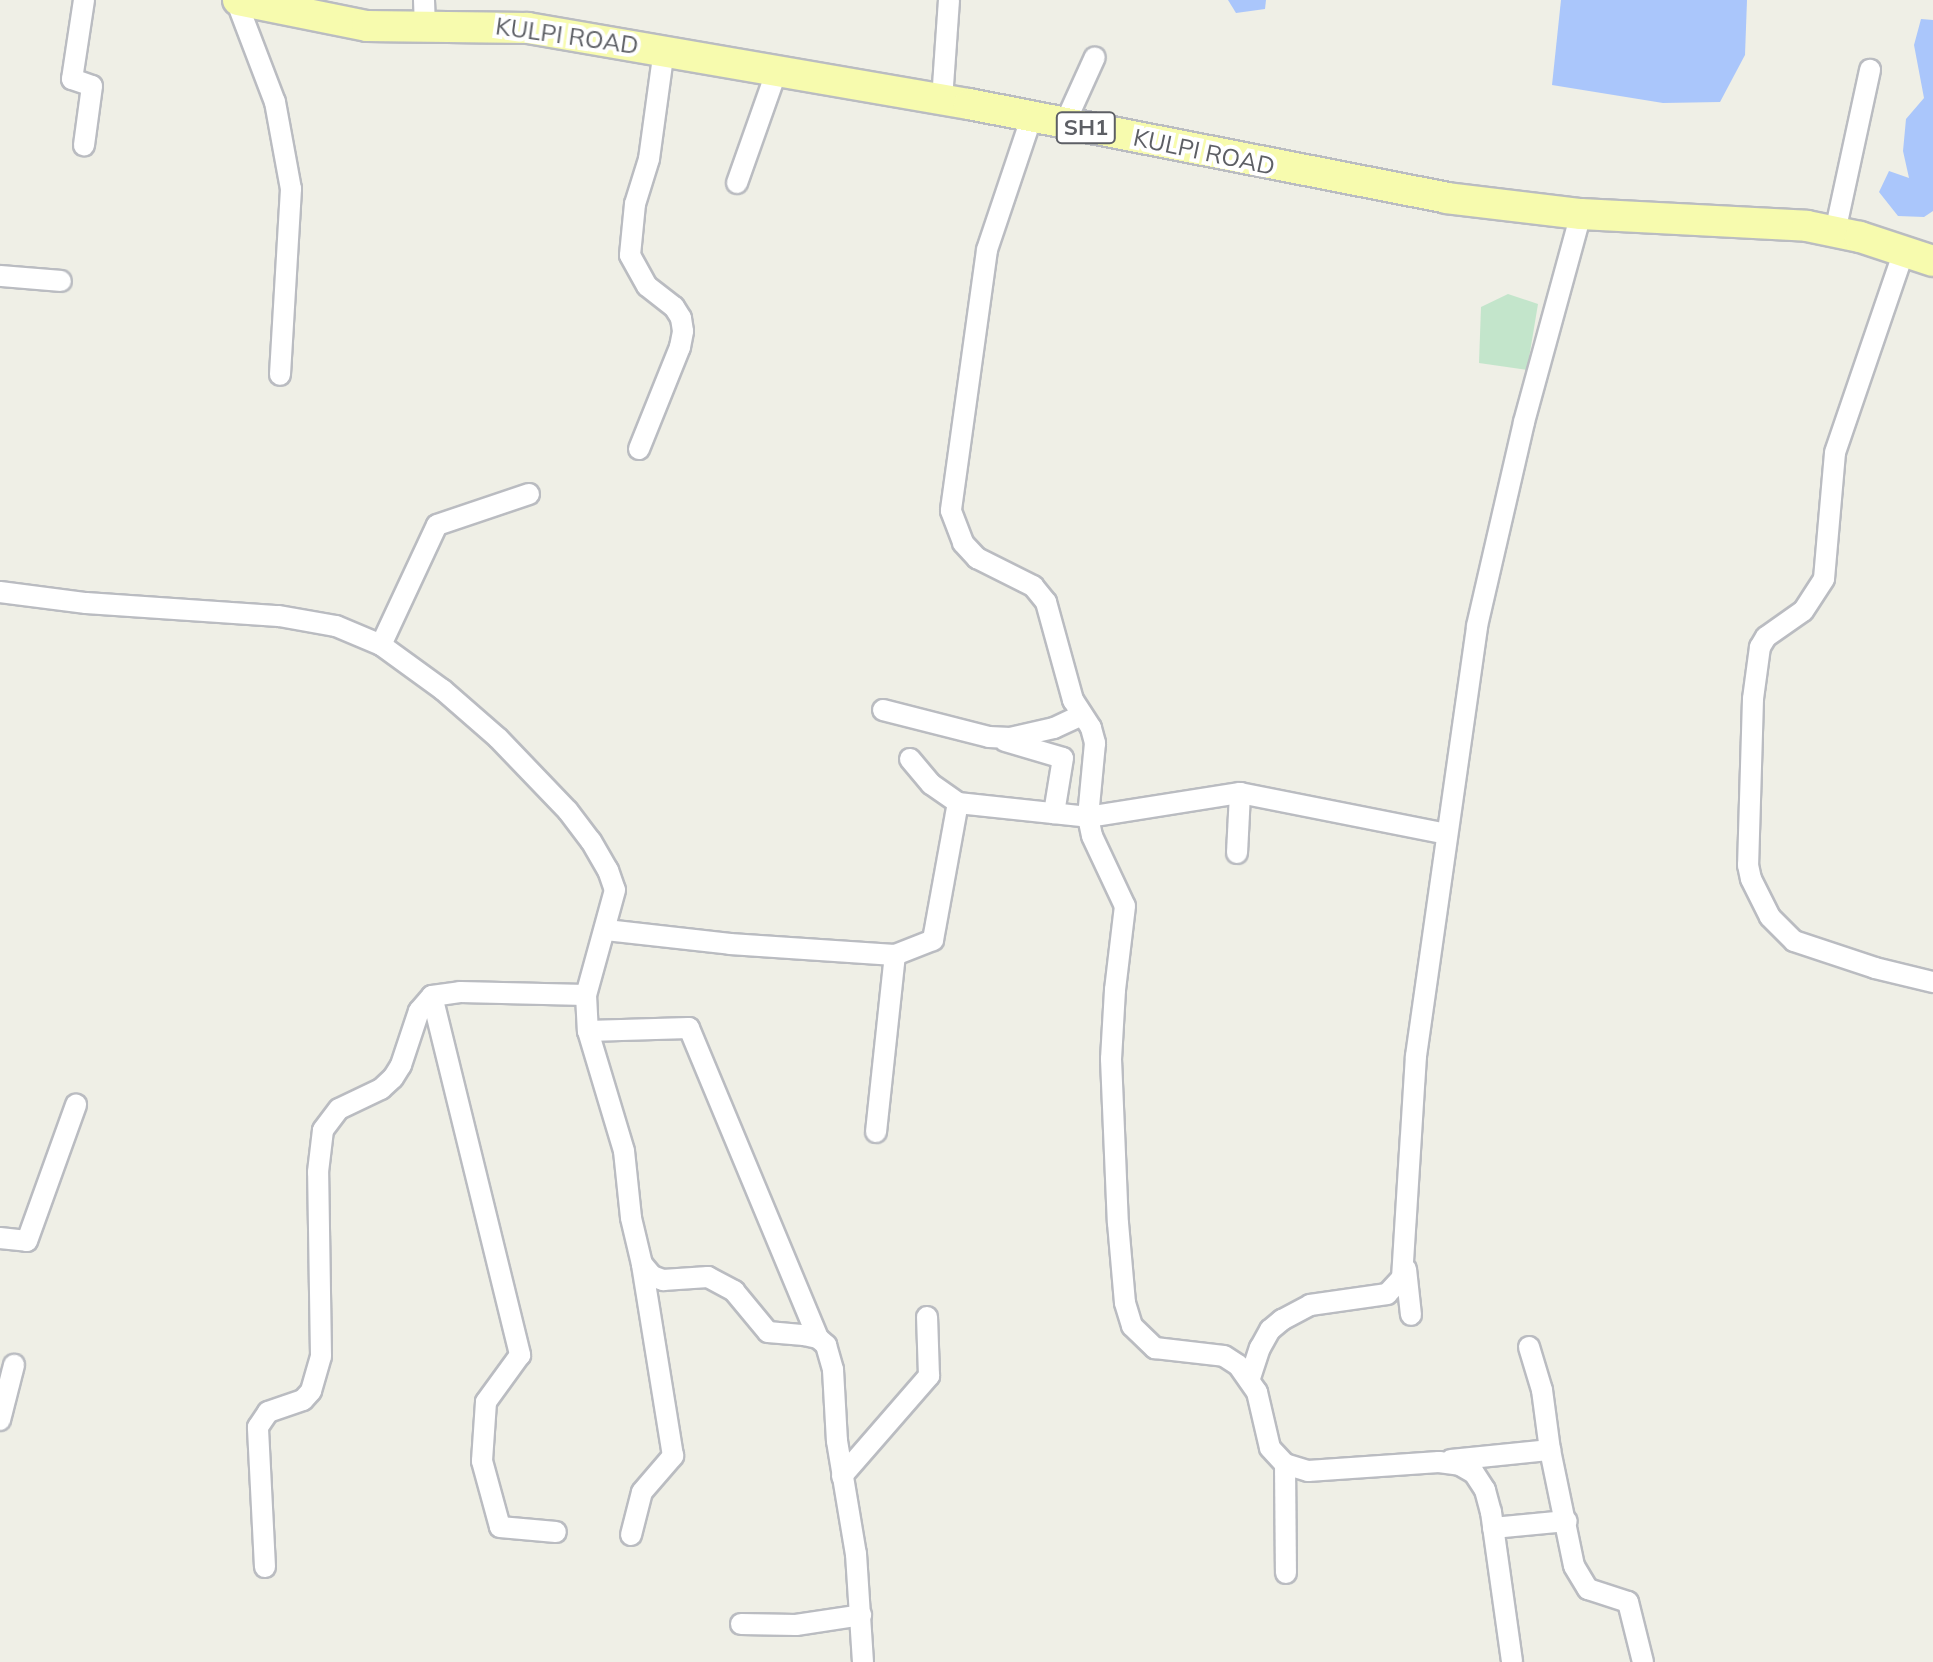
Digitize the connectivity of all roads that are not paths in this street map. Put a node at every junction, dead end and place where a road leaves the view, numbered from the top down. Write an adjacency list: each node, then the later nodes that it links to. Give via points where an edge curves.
1 (84, 0): 12 (street, via 72,79 92,86)
2 (237, 0): 4 (main road, KULPI ROAD / SH1, via 367,26); 20 (street, via 275,102 291,189)
3 (949, 0): 9 (street)
4 (425, 14): 5 (main road, KULPI ROAD / SH1)
5 (664, 50): 7 (main road, KULPI ROAD / SH1); 21 (street, via 630,255 647,286 674,307 683,331)
6 (1095, 57): 11 (street)
7 (777, 70): 9 (main road, KULPI ROAD / SH1); 13 (street)
8 (1870, 70): 15 (street)
9 (942, 100): 10 (main road, KULPI ROAD / SH1)
10 (1032, 116): 11 (main road, KULPI ROAD / SH1); 26 (street, via 987,250 951,511 963,543 977,558 1033,586 1046,602 1067,683)
11 (1065, 123): 14 (main road, KULPI ROAD / SH1, via 1446,198)
12 (84, 145)
13 (737, 183)
14 (1581, 214): 15 (main road, KULPI ROAD / SH1, via 1763,222); 33 (street, via 1524,422 1477,626)
15 (1835, 232): 16 (main road, KULPI ROAD / SH1)
16 (1904, 251): 17 (main road, KULPI ROAD / SH1); 37 (street, via 1835,453 1824,579 1803,611 1760,647 1753,699 1748,865 1770,917 1794,941)
17 (1933, 261)
18 (0, 276): 19 (street)
19 (61, 281)
20 (280, 375)
21 (639, 449)
22 (529, 494): 24 (street, via 437,525)
23 (0, 592): 24 (street, via 279,616 336,626)
24 (381, 645): 35 (street, via 498,738 591,841 615,890)
25 (883, 710): 27 (street)
26 (1082, 715): 27 (street, via 1033,734); 32 (street, via 1095,743)
27 (989, 737): 31 (street, via 1063,758)
28 (910, 759): 30 (street, via 931,784)
29 (1240, 793): 32 (street); 33 (street); 34 (street)
30 (958, 803): 31 (street); 36 (street, via 933,940)
31 (1054, 813): 32 (street)
32 (1088, 817): 51 (street, via 1125,906 1111,1059 1125,1303 1132,1326 1155,1348 1224,1356)
33 (1447, 834): 45 (street, via 1411,1104)
34 (1237, 853)
35 (606, 930): 36 (street); 38 (street)
36 (895, 955): 42 (street)
37 (1933, 982)
38 (586, 995): 39 (street); 40 (street)
39 (432, 996): 59 (street, via 520,1355 486,1402 482,1461 500,1527); 61 (street, via 419,1011 393,1078 339,1109 323,1130 318,1172 321,1356 311,1391 303,1400 268,1412 258,1427)
40 (588, 1031): 44 (street, via 624,1151); 48 (street, via 689,1028)
41 (76, 1105): 43 (street, via 27,1241)
42 (876, 1132)
43 (0, 1238)
44 (642, 1264): 48 (street, via 663,1280 708,1277 734,1291 768,1332); 60 (street, via 673,1456 642,1492)
45 (1405, 1265): 46 (street); 51 (street, via 1402,1278 1387,1294 1310,1305 1282,1320 1260,1348)
46 (1411, 1315)
47 (927, 1317): 56 (street, via 929,1376)
48 (818, 1338): 56 (street, via 826,1345 833,1370)
49 (1529, 1347): 53 (street, via 1542,1390)
50 (14, 1365): 52 (street)
51 (1250, 1378): 55 (street, via 1270,1448)
52 (0, 1420)
53 (1550, 1450): 54 (street); 57 (street)
54 (1439, 1462): 55 (street, via 1308,1471); 58 (street, via 1474,1473 1485,1490)
55 (1285, 1464): 62 (street)
56 (842, 1476): 63 (street)
57 (1567, 1521): 58 (street); 67 (street, via 1574,1566 1588,1589 1628,1602)
58 (1493, 1528): 66 (street)
59 (556, 1532)
60 (631, 1535)
61 (265, 1567)
62 (1286, 1573)
63 (861, 1615): 64 (street, via 796,1625); 65 (street)
64 (741, 1624)
65 (863, 1662)
66 (1512, 1662)
67 (1643, 1662)

